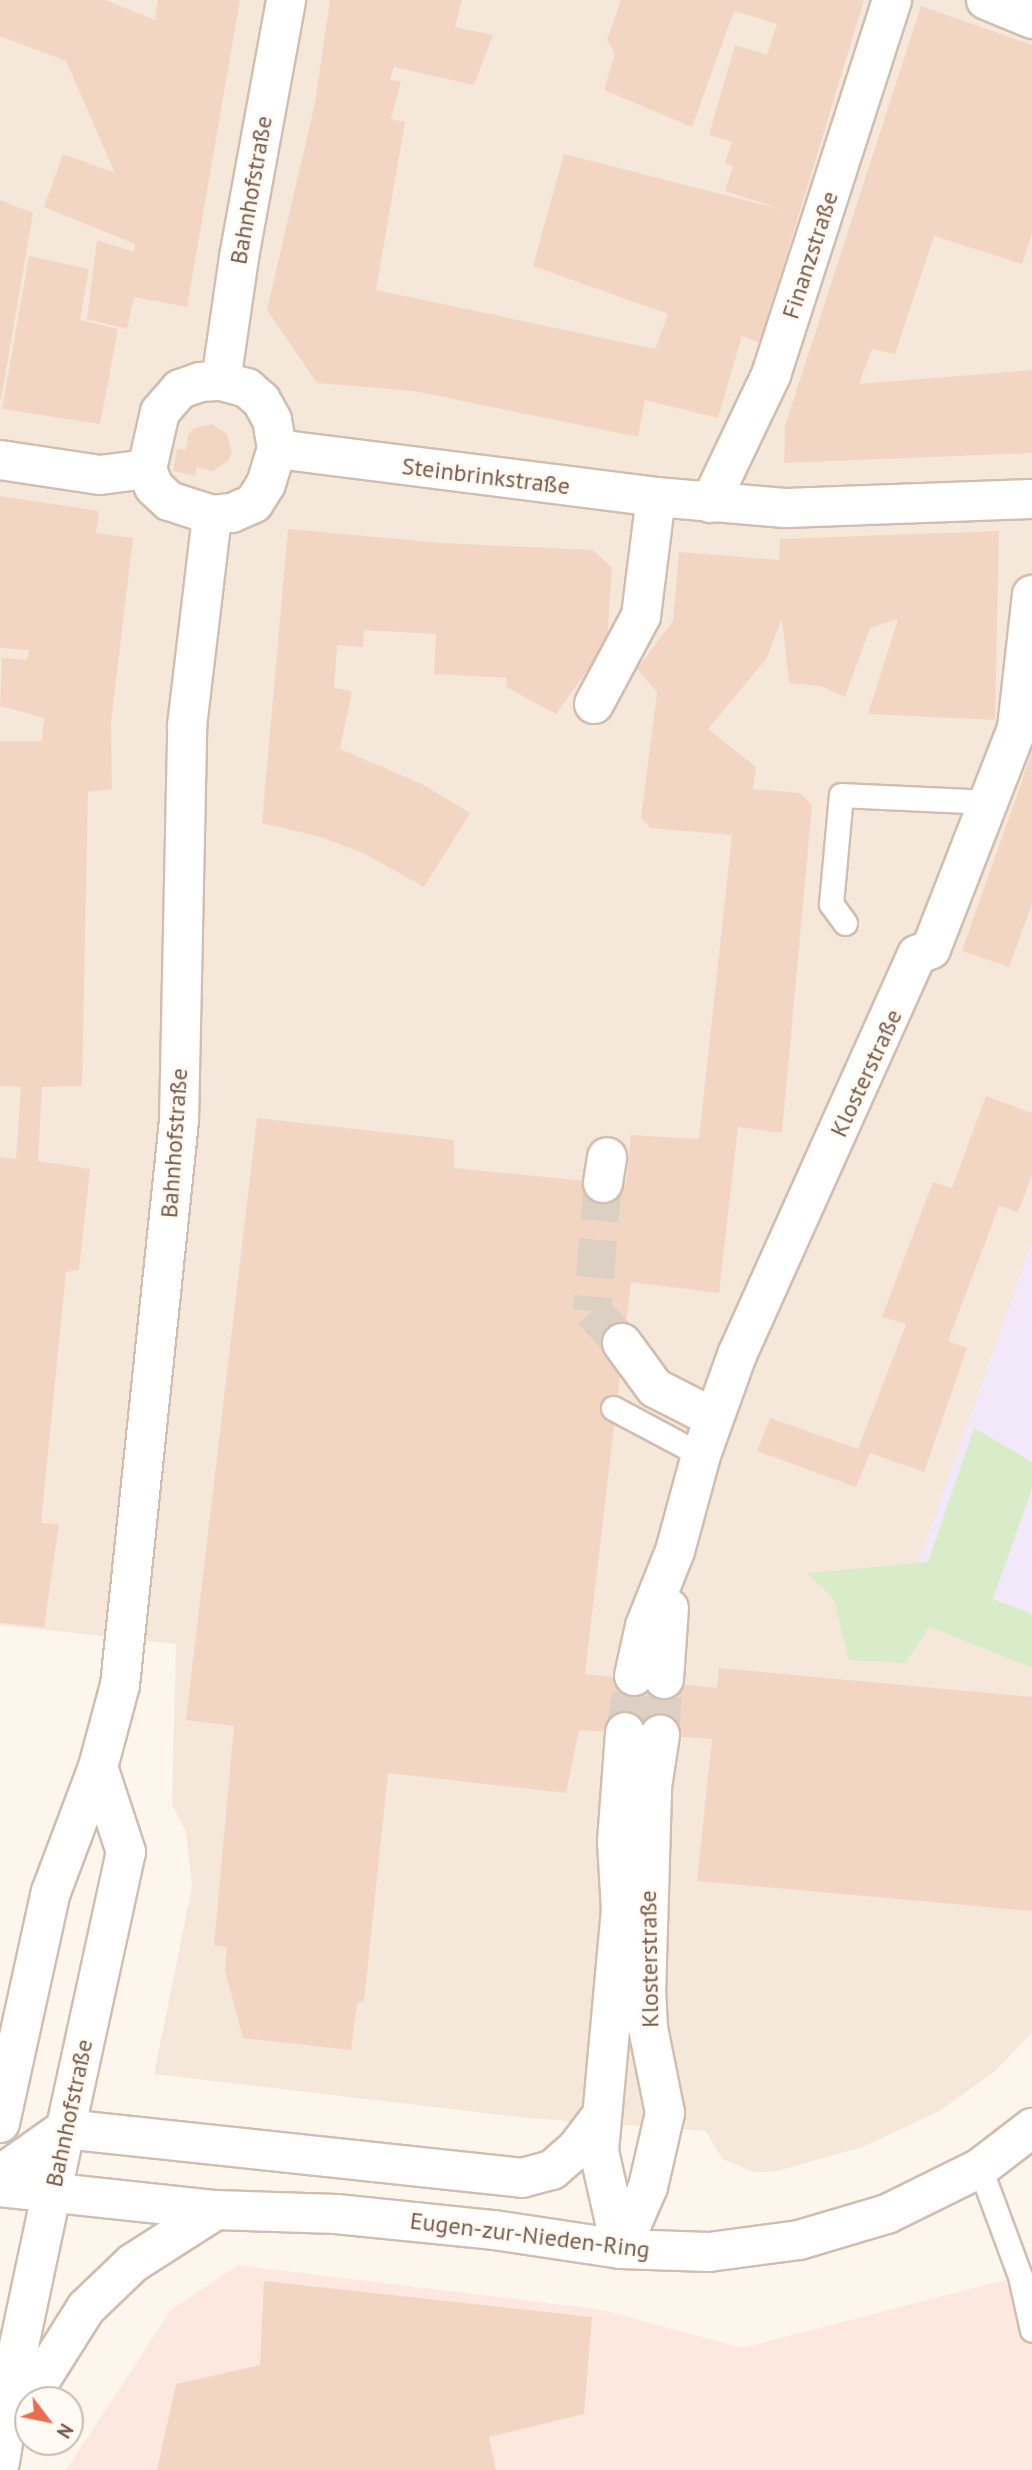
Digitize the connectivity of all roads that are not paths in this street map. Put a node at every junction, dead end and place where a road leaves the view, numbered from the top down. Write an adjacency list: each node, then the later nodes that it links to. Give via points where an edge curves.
1 (286, 0): 5 (street, Bahnhofstraße)
2 (892, 0): 11 (street, Finanzstraße, via 771,375)
3 (986, 0): 4 (street)
4 (1032, 19)
5 (221, 381): 6 (street, via 247,388 261,400 272,420); 8 (street, via 180,389 160,412)
6 (276, 449): 9 (street, Steinbrinkstraße); 12 (street, via 266,484 254,503 232,513)
7 (0, 460): 8 (street, via 100,475)
8 (147, 469): 12 (street, via 155,487 169,501)
9 (656, 497): 11 (street, Steinbrinkstraße); 14 (street, via 641,616)
10 (1032, 499): 11 (street, Steinbrinkstraße, via 785,508)
11 (710, 503)
12 (212, 515): 22 (street, Bahnhofstraße, via 187,726 179,1121 120,1685)
13 (1032, 594): 15 (street, Klosterstraße, via 1017,728)
14 (594, 704)
15 (989, 802): 16 (lane, via 841,795 831,904); 19 (street, Klosterstraße, via 932,949 918,954 750,1326)
16 (845, 923)
17 (622, 1343): 19 (street, via 655,1388)
18 (613, 1408): 20 (lane)
19 (714, 1418): 20 (street, Klosterstraße)
20 (701, 1455): 21 (street, Klosterstraße, via 675,1551 645,1626)
21 (649, 1678)
22 (98, 1768): 24 (street, Bahnhofstraße, via 51,1892); 26 (street, Bahnhofstraße, via 126,1852)
23 (600, 2117): 26 (street, via 577,2148 552,2170 522,2178); 32 (street, Klosterstraße, via 602,2177); 32 (street, Klosterstraße, via 621,1910 617,1842 642,1734 652,1787 648,2028 665,2113 648,2187)
24 (0, 2123)
25 (1032, 2128): 27 (street, Eugen-zur-Nieden-Ring)
26 (65, 2129): 28 (street); 30 (street, Bahnhofstraße)
27 (980, 2168): 32 (street, Eugen-zur-Nieden-Ring, via 935,2193 845,2230 709,2252); 33 (lane, via 1020,2276)
28 (0, 2175)
29 (0, 2187): 30 (street, Eugen-zur-Nieden-Ring)
30 (52, 2191): 31 (street, Eugen-zur-Nieden-Ring); 36 (street, Bahnhofstraße)
31 (216, 2210): 32 (street, Eugen-zur-Nieden-Ring, via 349,2215); 34 (street, via 134,2263 86,2308)
32 (621, 2249)
33 (1032, 2330)
34 (37, 2386)
35 (14, 2429): 36 (street)
36 (1, 2455)

